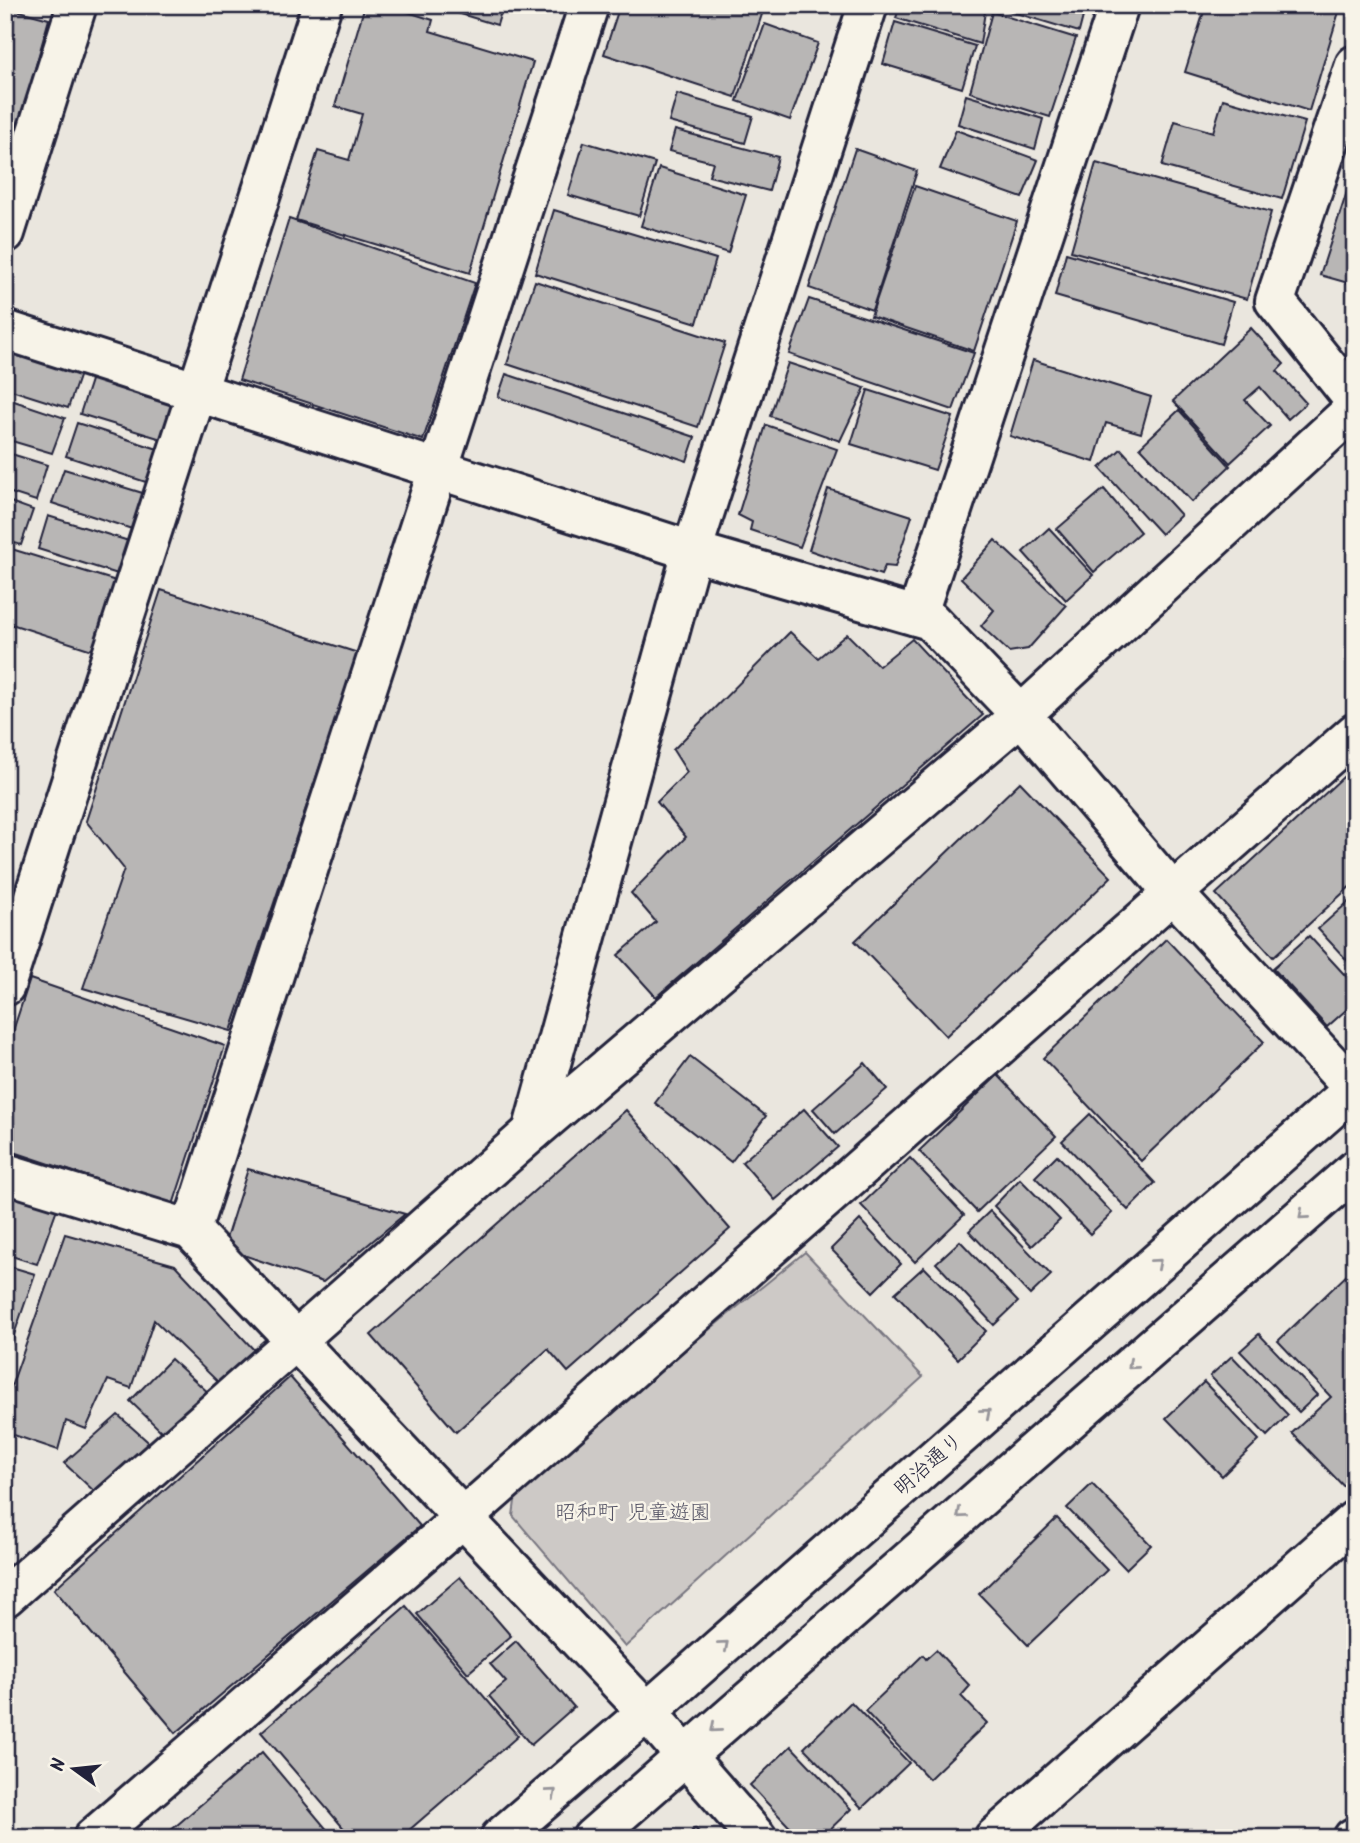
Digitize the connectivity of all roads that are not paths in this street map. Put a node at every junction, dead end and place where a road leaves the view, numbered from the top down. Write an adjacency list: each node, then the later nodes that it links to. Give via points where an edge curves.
1 (77, 5): 7 (street)
2 (322, 5): 9 (street)
3 (589, 5): 12 (street)
4 (867, 5): 13 (street)
5 (1119, 5): 14 (street)
6 (1355, 65): 10 (street, via 1275,302)
7 (5, 233)
8 (5, 330): 9 (street)
9 (197, 391): 12 (street); 18 (street)
10 (1355, 401)
11 (1355, 408): 15 (street)
12 (439, 468): 13 (street); 23 (street)
13 (692, 551): 14 (street); 20 (street)
14 (917, 616): 15 (street, via 930,620)
15 (1021, 715): 17 (street); 20 (street)
16 (1355, 733): 17 (street)
17 (1173, 893): 19 (street); 25 (street)
18 (5, 986)
19 (1354, 1089): 28 (street, 明治通り, one-way to 19)
20 (532, 1132): 24 (street)
21 (1355, 1170): 29 (street, one-way to 29)
22 (5, 1173): 23 (street)
23 (191, 1230): 24 (street)
24 (297, 1343): 25 (street); 27 (street)
25 (465, 1516): 28 (street); 30 (street)
26 (1355, 1520): 34 (street)
27 (5, 1597)
28 (647, 1712): 29 (street); 31 (street, 明治通り, one-way to 28)
29 (685, 1755): 32 (street); 33 (street)
30 (93, 1838)
31 (500, 1838)
32 (592, 1838)
33 (757, 1838)
34 (995, 1838)

